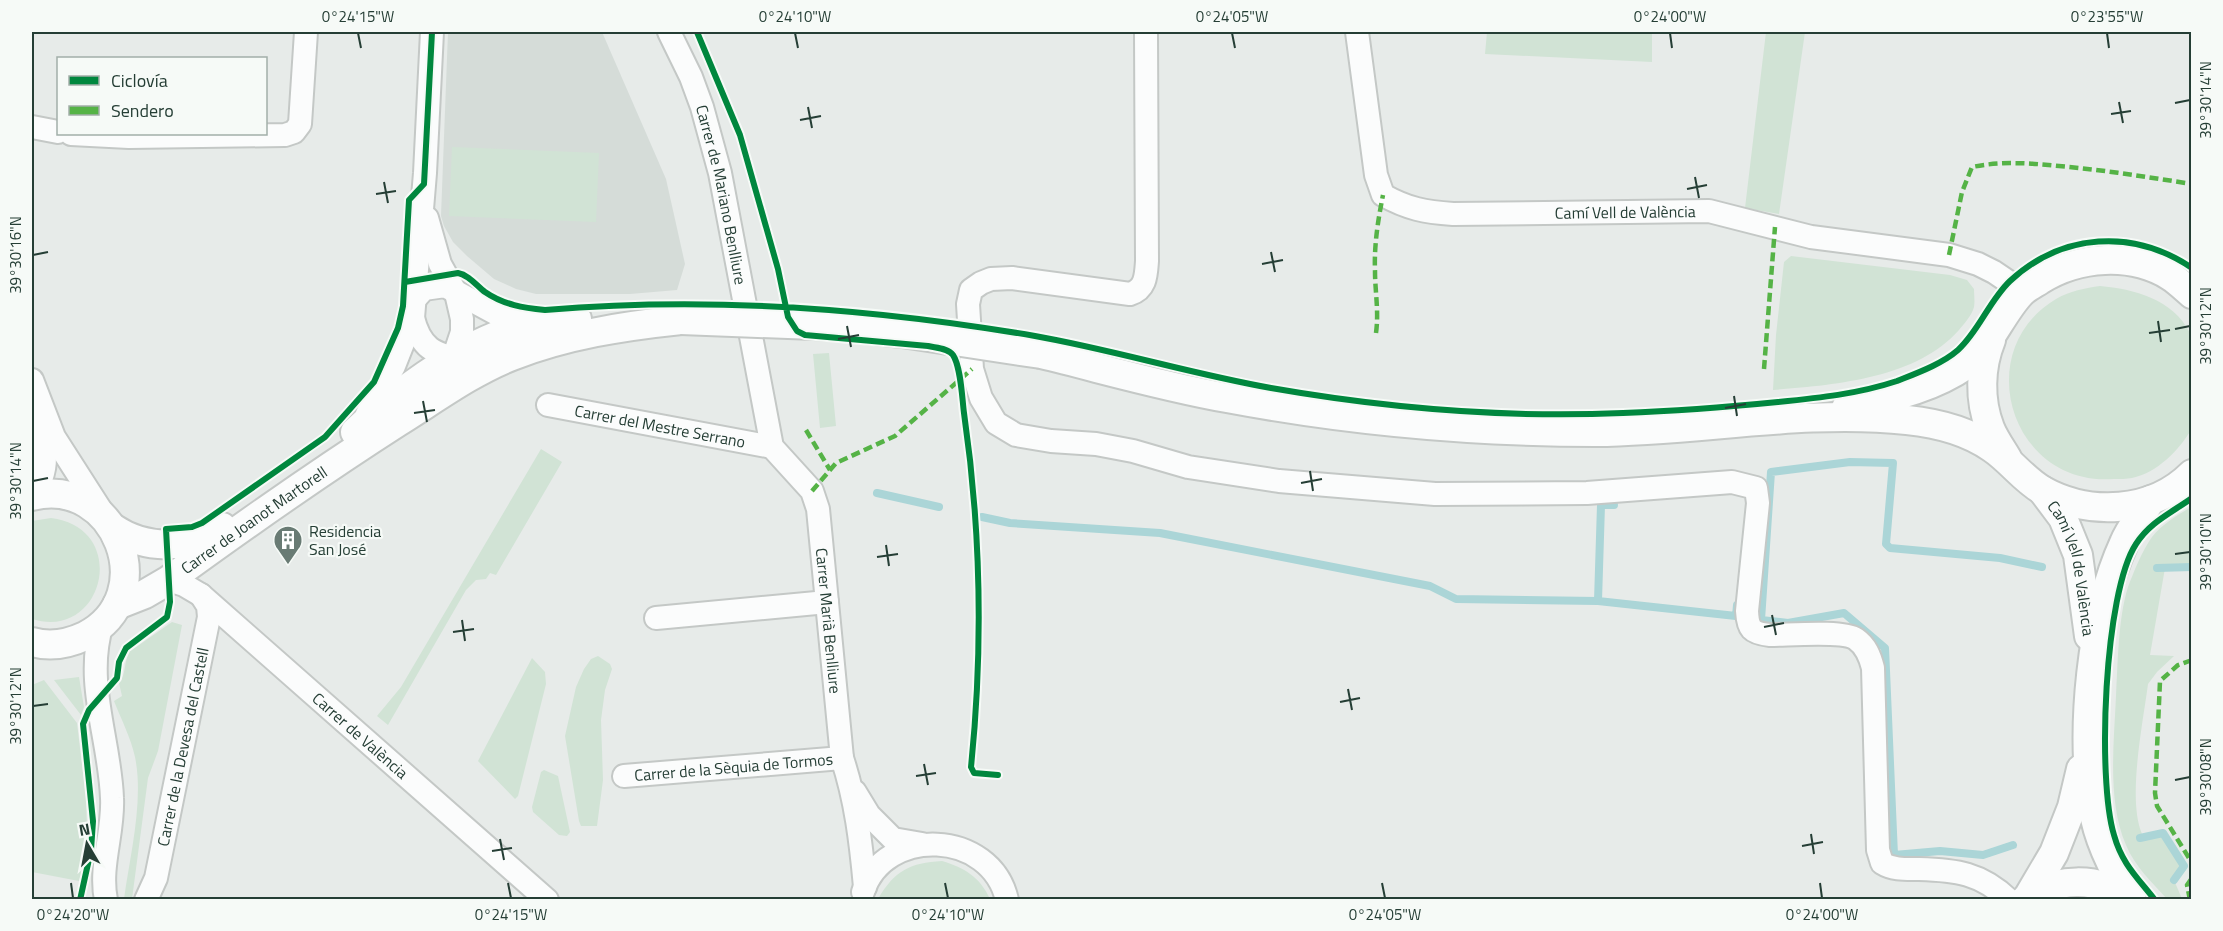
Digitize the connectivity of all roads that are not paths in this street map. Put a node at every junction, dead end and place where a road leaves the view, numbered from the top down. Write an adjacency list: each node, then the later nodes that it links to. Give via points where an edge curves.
1 (306, 32): 8 (street, via 300,124 294,132)
2 (432, 32): 9 (street, Carrer de Joanot Martorell)
3 (669, 32): 24 (street, Carrer de Mariano Benlliure, via 702,107 720,173)
4 (1146, 32): 48 (street, via 1147,261 1143,286 1130,294 1012,278 991,279 971,290 968,304 972,369 981,398 996,423 1016,435 1096,444 1188,467 1279,481 1435,494 1587,493 1732,482 1755,488 1758,503 1747,611 1751,630 1770,635 1846,634 1862,644 1870,657 1878,850 1882,863 1893,868 1958,871)
5 (1357, 32): 10 (street, Camí Vell de València, via 1376,175 1383,195 1399,204 1420,211 1453,214 1709,211 1811,237 1949,255 1994,272)
6 (32, 127): 7 (street)
7 (57, 132)
8 (90, 135)
9 (424, 183): 11 (street, via 433,243 444,275); 13 (street, Carrer de Joanot Martorell)
10 (2022, 291): 12 (street, via 2056,270 2094,260 2133,262 2170,276); 16 (street)
11 (456, 293): 13 (street, via 445,286 423,289); 14 (street, via 512,318); 18 (street, via 462,332)
12 (2192, 294)
13 (413, 309): 18 (street, via 420,338 439,356); 23 (street, Carrer de Joanot Martorell)
14 (582, 319): 15 (street); 18 (street, via 504,333)
15 (681, 320): 17 (street, via 563,339); 22 (street, bridge, via 777,322 902,333 1041,354 1224,398 1412,424 1599,432)
16 (1999, 321): 22 (street, via 1983,348 1967,364 1938,381 1894,397); 25 (street, via 1985,355 1982,393 1990,429)
17 (510, 357): 18 (street, via 477,364); 23 (street)
18 (453, 359): 23 (street, via 428,373)
19 (32, 380): 32 (street, via 54,436)
20 (549, 405): 24 (street, Carrer del Mestre Serrano)
21 (32, 415): 28 (street, via 44,458)
22 (1797, 418): 25 (street, via 1908,420 1944,427 1972,436)
23 (364, 438): 32 (street, Carrer de Joanot Martorell, via 196,541 165,545 144,542); 33 (street, Carrer de Joanot Martorell)
24 (772, 447): 26 (street, Carrer de Mariano Benlliure)
25 (2009, 462): 29 (street)
26 (788, 466): 35 (street, Carrer Marià Benlliure, via 812,491 818,509)
27 (2192, 474): 31 (street)
28 (32, 490)
29 (2042, 490): 31 (street, via 2080,506 2116,508); 41 (street, Camí Vell de València, via 2063,518 2078,555 2089,632)
30 (32, 496): 32 (street, via 55,493 77,498)
31 (2151, 500): 41 (street, Camí Vell de València, via 2117,558 2104,603)
32 (111, 526): 36 (street, via 123,548 125,563 124,585)
33 (169, 580): 34 (street, Carrer de València); 36 (street, Carrer de Joanot Martorell)
34 (201, 595): 50 (street, Carrer de la Devesa del Castell, via 209,617 156,878); 51 (street, Carrer de València)
35 (827, 602): 37 (street); 43 (street, Carrer Marià Benlliure)
36 (109, 615): 39 (street, Carrer de Joanot Martorell, via 90,633); 49 (street, via 96,655 96,689 113,800)
37 (656, 618)
38 (32, 642): 39 (street)
39 (65, 644): 40 (street, Carrer de Joanot Martorell)
40 (32, 660)
41 (2091, 687): 42 (street, Camí Vell de València)
42 (2087, 740): 48 (street, via 2069,816 2054,853); 54 (street, Camí Vell de València, via 2093,809 2117,876)
43 (842, 758): 44 (street, Carrer de la Sèquia de Tormos); 45 (street, Carrer Marià Benlliure)
44 (624, 777)
45 (850, 784): 46 (street, Carrer Marià Benlliure, via 869,815 894,839); 47 (street, Carrer Marià Benlliure, via 861,849)
46 (924, 844): 47 (street, via 900,852 879,866); 52 (street, Carrer Marià Benlliure, via 950,845 983,861 996,875)
47 (863, 893)
48 (2021, 899): 53 (street, via 2074,881 2098,884)
49 (106, 900)
50 (146, 900)
51 (547, 900)
52 (1007, 900)
53 (2127, 900)
54 (2132, 900)

